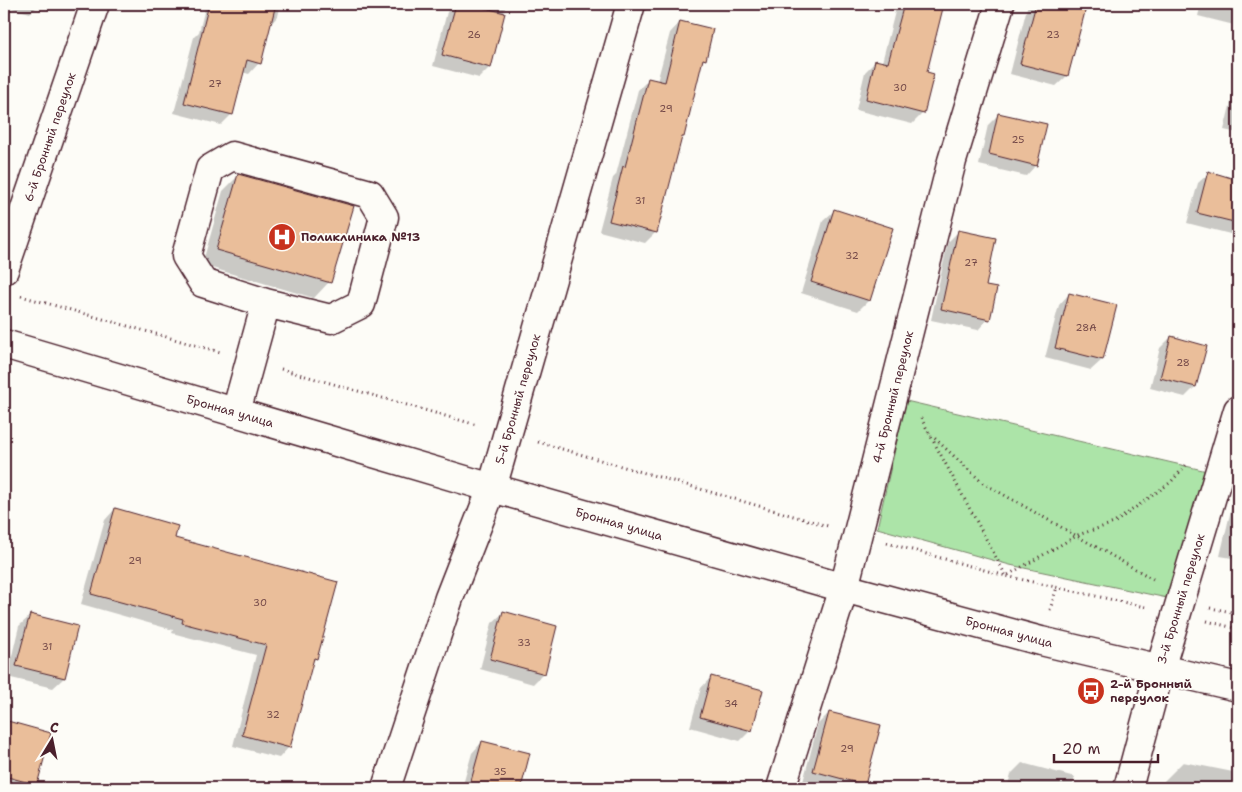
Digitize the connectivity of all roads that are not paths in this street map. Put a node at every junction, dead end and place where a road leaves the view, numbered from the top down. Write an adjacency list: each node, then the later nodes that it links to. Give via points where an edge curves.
1 (95, 4): 4 (street, 6-й Бронный переулок)
2 (631, 4): 10 (street, 5-й Бронный переулок)
3 (1000, 4): 11 (street, 4-й Бронный переулок, via 952,161)
4 (8, 282)
5 (266, 303): 5 (street, via 203,283 186,256 210,169 232,156 370,194 384,216 361,304 331,319); 8 (street)
6 (4, 344): 8 (street, Бронная улица)
7 (1238, 410): 9 (street, 3-й Бронный переулок)
8 (236, 412): 10 (street, Бронная улица)
9 (1233, 448): 12 (street, 3-й Бронный переулок)
10 (492, 488): 11 (street, Бронная улица); 14 (street, 5-й Бронный переулок, via 449,598)
11 (844, 588): 12 (street, Бронная улица); 15 (street, 4-й Бронный переулок)
12 (1160, 669): 13 (street, Бронная улица); 16 (street, 3-й Бронный переулок)
13 (1238, 687)
14 (386, 788)
15 (781, 788)
16 (1128, 788)

